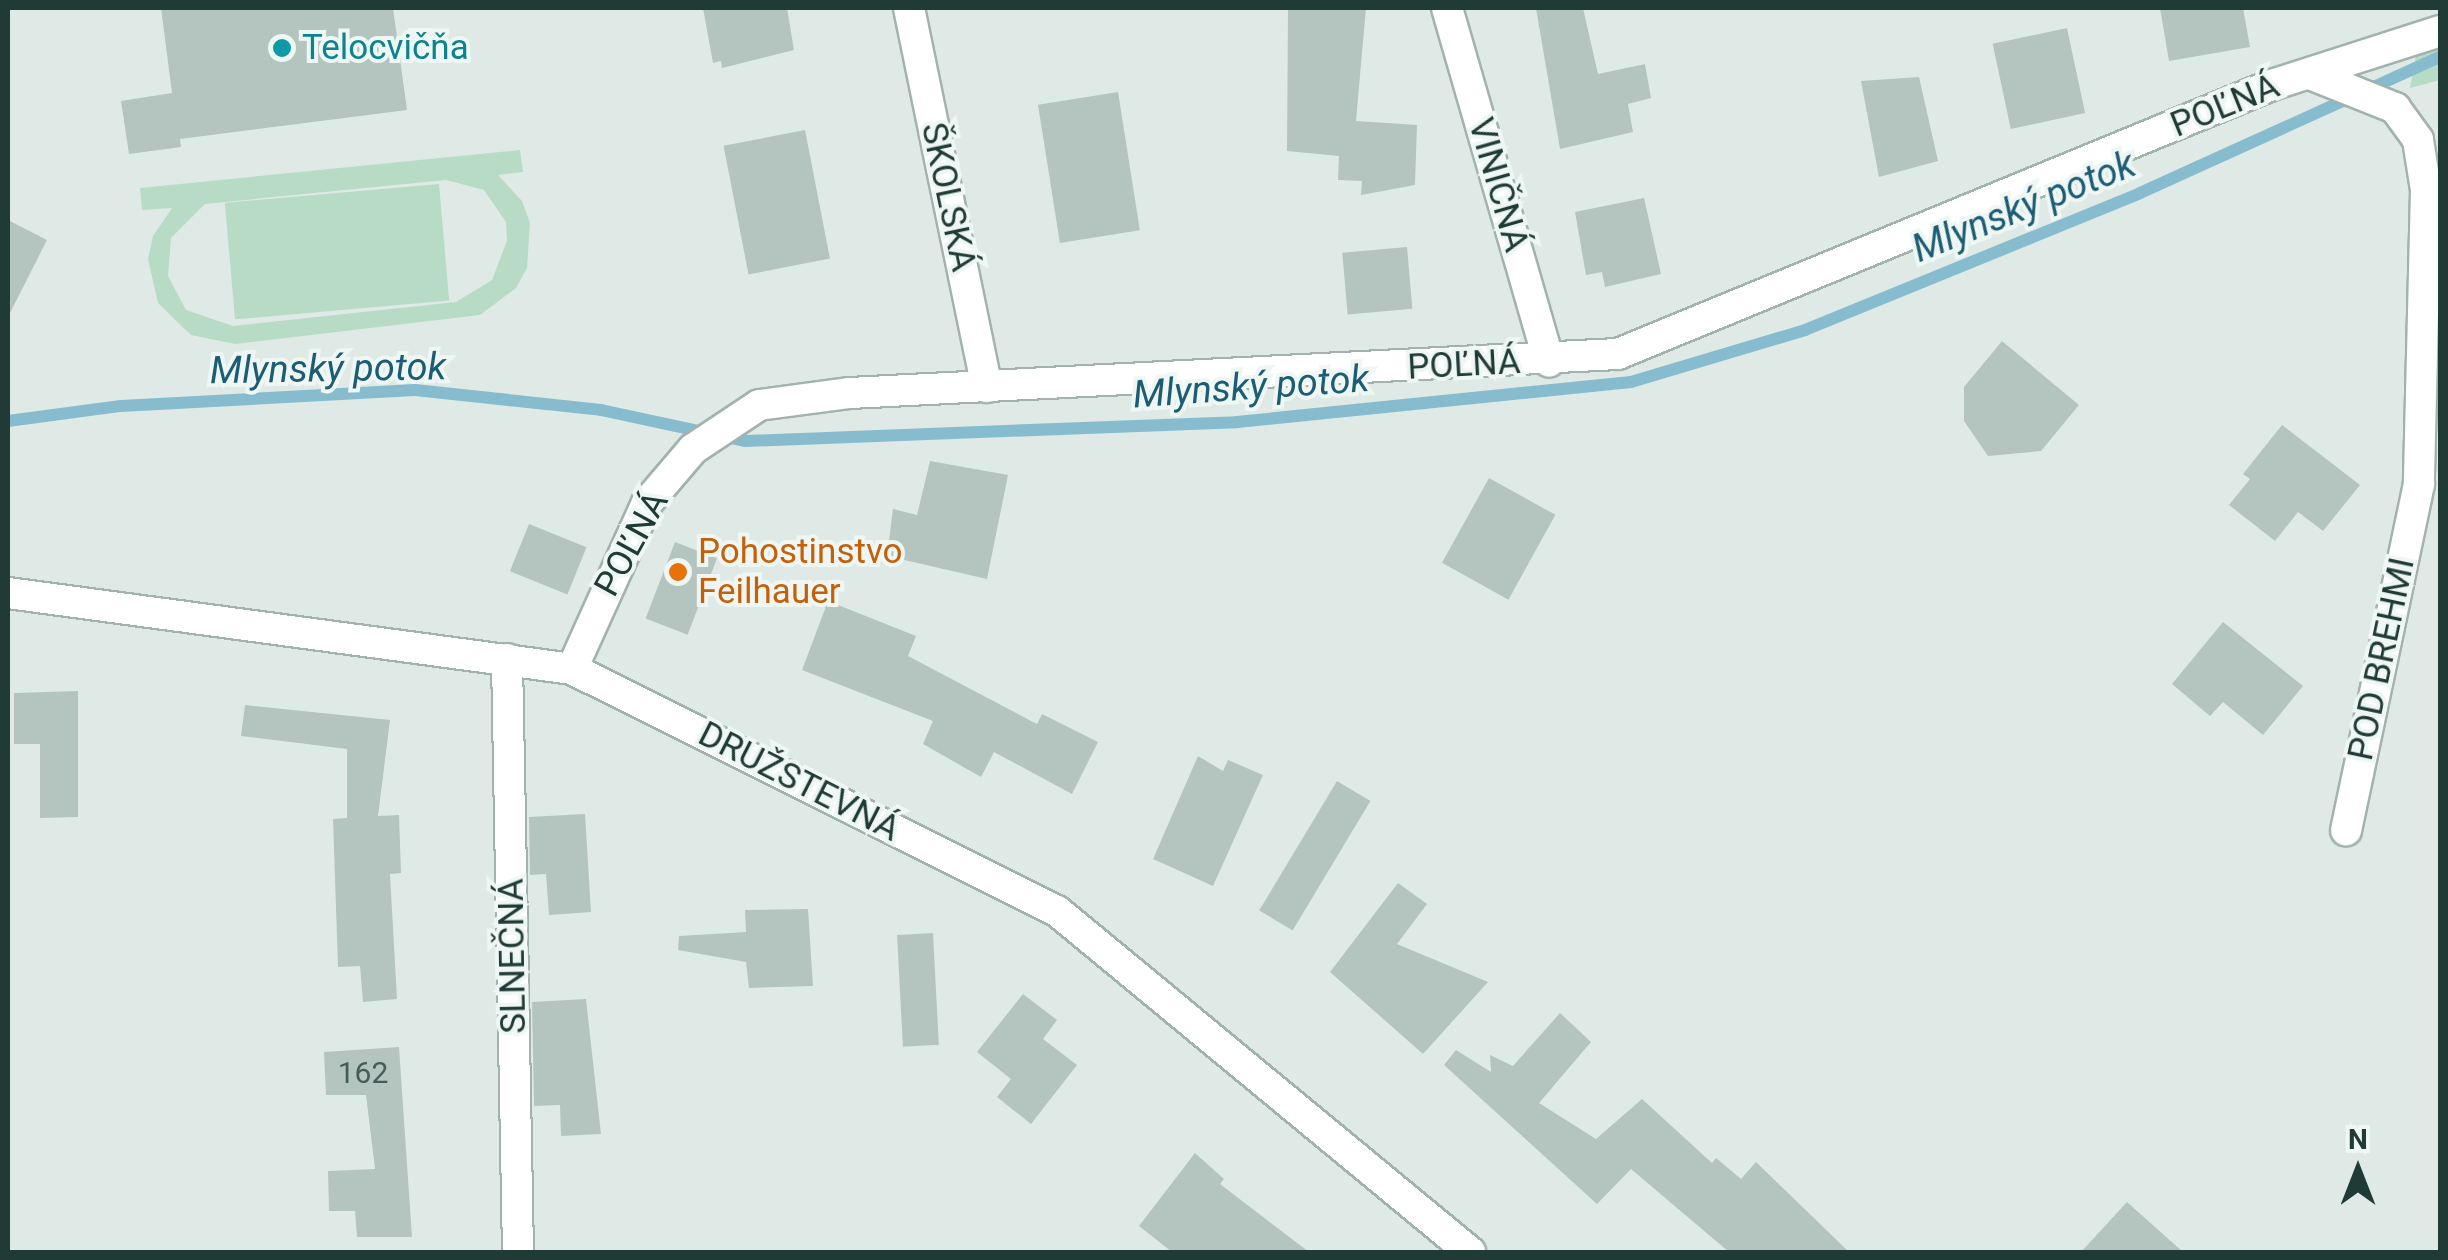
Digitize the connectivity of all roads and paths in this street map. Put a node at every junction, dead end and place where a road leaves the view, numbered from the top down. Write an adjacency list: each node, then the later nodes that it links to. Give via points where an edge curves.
1 (909, 8): 6 (street, ŠKOLSKÁ)
2 (1447, 8): 5 (street, VINIČNÁ)
3 (2440, 31): 4 (street, POĽNÁ)
4 (2322, 76): 5 (street, POĽNÁ, via 1621,363); 10 (street, POD BREHMI, via 2394,108 2418,140 2426,190 2420,484)
5 (1548, 362): 6 (street, POĽNÁ)
6 (987, 387): 9 (street, POĽNÁ, via 759,405 693,449 647,503)
7 (8, 593): 8 (street, DRUŽSTEVNÁ)
8 (507, 659): 9 (street, DRUŽSTEVNÁ); 11 (street, SLNEČNÁ)
9 (572, 669): 12 (street, DRUŽSTEVNÁ, via 1057,911)
10 (2346, 830)
11 (518, 1252)
12 (1470, 1252)

